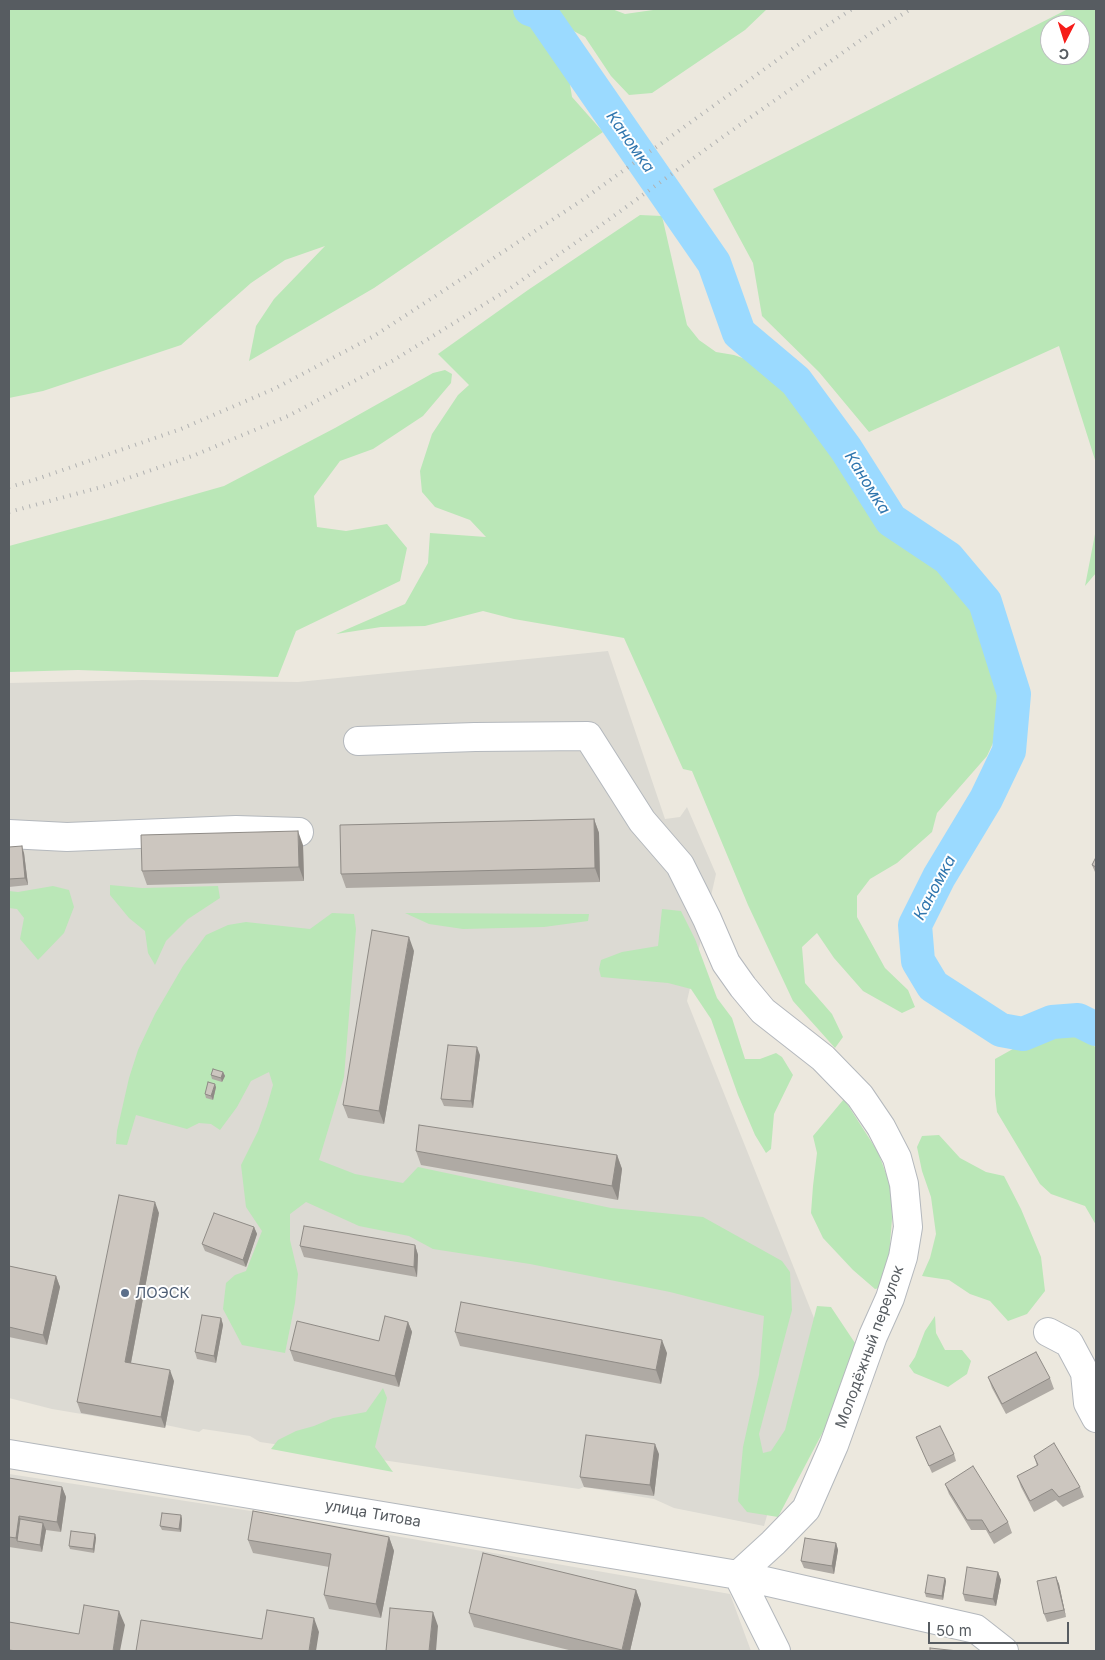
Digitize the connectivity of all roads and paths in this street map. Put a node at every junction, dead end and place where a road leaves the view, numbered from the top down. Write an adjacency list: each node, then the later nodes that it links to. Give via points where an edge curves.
1 (358, 741): 7 (street, Молодёжный переулок, via 588,736 642,821 680,865 726,963 743,987 763,1011 822,1058 860,1096 897,1158 904,1184 908,1227 903,1257 834,1445 806,1509)
2 (299, 832): 3 (street, via 236,830 67,837)
3 (9, 834)
4 (1048, 1332): 5 (street, via 1069,1343 1085,1374 1088,1404)
5 (1096, 1418)
6 (9, 1454): 7 (street, улица Титова)
7 (738, 1575): 8 (street); 9 (street, улица Титова, via 976,1629)
8 (776, 1651)
9 (1004, 1651)

